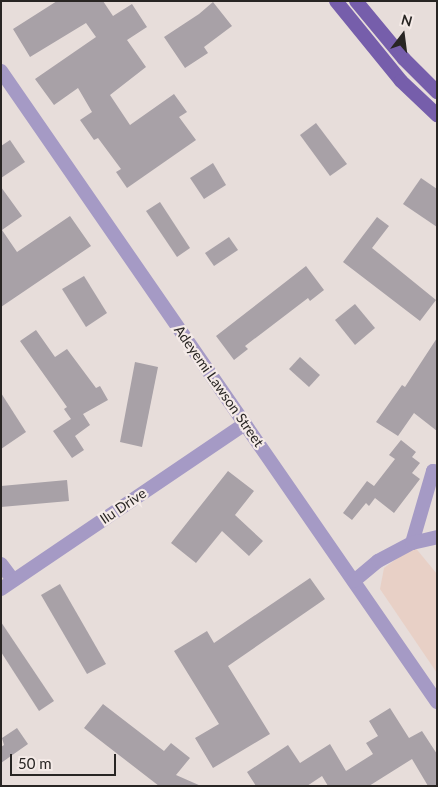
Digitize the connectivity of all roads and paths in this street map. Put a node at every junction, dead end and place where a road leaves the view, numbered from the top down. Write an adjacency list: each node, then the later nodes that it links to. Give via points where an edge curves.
1 (336, 1): 5 (main road, via 401,82)
2 (356, 1): 4 (main road, via 404,59)
3 (1, 71): 6 (street, Adeyemi Lawson Street)
4 (437, 92)
5 (437, 115)
6 (245, 424): 11 (street, Adeyemi Lawson Street); 12 (street, Ilu Drive)
7 (437, 472): 9 (street, via 433,472)
8 (437, 537): 9 (street)
9 (412, 543): 11 (street, via 378,561)
10 (1, 564): 12 (street)
11 (354, 581): 13 (street, Adeyemi Lawson Street)
12 (7, 585)
13 (437, 702)

